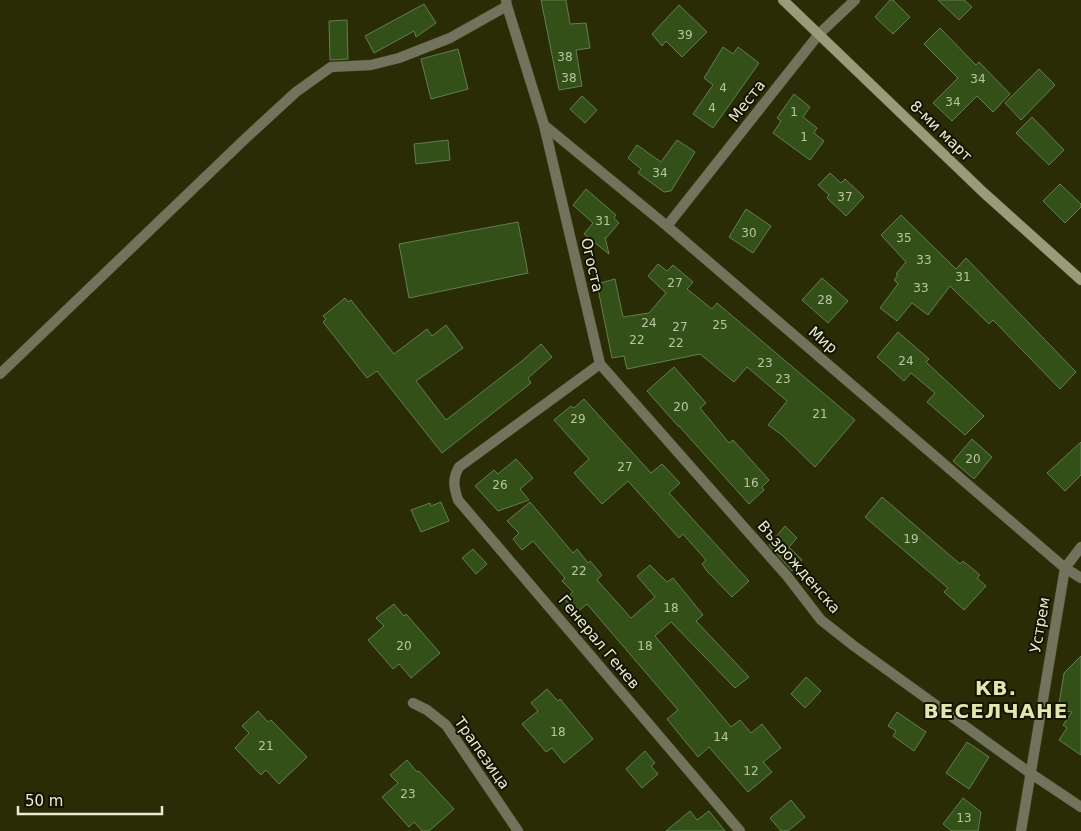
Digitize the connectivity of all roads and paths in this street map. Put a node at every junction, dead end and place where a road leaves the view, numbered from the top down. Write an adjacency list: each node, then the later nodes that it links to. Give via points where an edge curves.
1 (783, 0): 4 (main road, 8-ми март)
2 (855, 0): 4 (street, Места)
3 (506, 3): 5 (street, Огоста); 9 (street, Огоста, via 450,38 399,58 371,65 331,66 296,92 253,132)
4 (819, 34): 6 (street, Места); 7 (main road, 8-ми март, via 982,192)
5 (544, 125): 6 (street, Мир); 8 (street, Огоста)
6 (667, 226): 11 (street, Мир)
7 (1081, 280)
8 (600, 364): 14 (street, Възрожденска, via 787,576 821,620); 17 (street, Генерал Генев, via 459,467 453,481 454,489 458,500)
9 (0, 374)
10 (1081, 547): 11 (street, Устрем)
11 (1066, 568): 12 (street, Мир); 14 (street, Устрем)
12 (1081, 578)
13 (413, 703): 16 (street, Трапезица, via 446,725)
14 (1030, 773): 15 (street, Възрожденска); 18 (street, Устрем)
15 (1081, 807)
16 (518, 831)
17 (740, 831)
18 (1021, 831)

